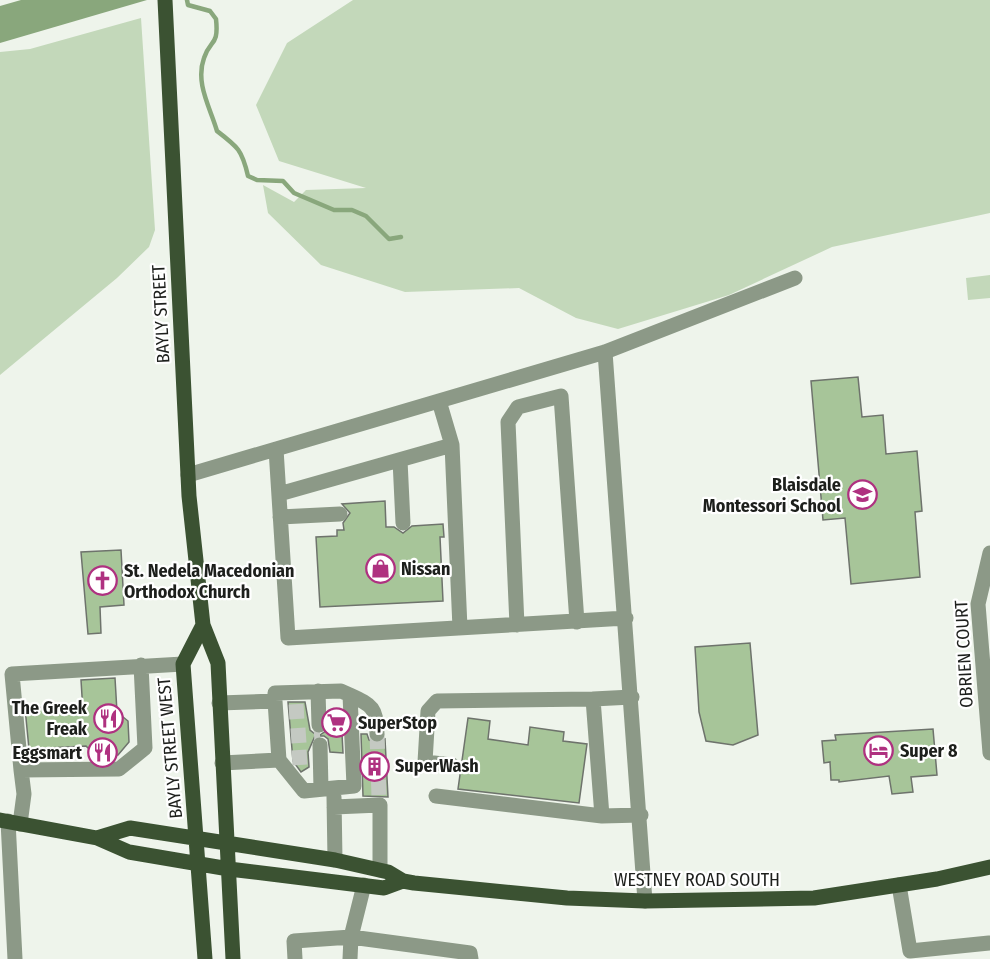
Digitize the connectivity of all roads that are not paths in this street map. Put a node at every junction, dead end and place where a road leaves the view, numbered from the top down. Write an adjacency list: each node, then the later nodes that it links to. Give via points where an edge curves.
1 (165, 0): 8 (main road, BAYLY STREET)
2 (795, 278): 3 (street)
3 (605, 352): 4 (street); 14 (street)
4 (439, 401): 5 (street); 6 (street)
5 (452, 445): 7 (street); 18 (street)
6 (276, 449): 8 (street); 9 (street)
7 (400, 460): 9 (street); 12 (street)
8 (188, 475): 16 (main road, BAYLY STREET)
9 (279, 494): 11 (street)
10 (339, 514): 11 (street)
11 (280, 517): 18 (street, via 288,638)
12 (403, 523)
13 (990, 553): 30 (street, OBRIEN COURT, via 978,604)
14 (626, 618): 15 (street); 23 (street)
15 (577, 622): 17 (street); 17 (street, via 561,396 518,407 508,422)
16 (203, 625): 19 (main road, BAYLY STREET WEST); 25 (main road, via 218,663)
17 (517, 625): 18 (street)
18 (460, 628)
19 (183, 664): 20 (street); 42 (main road, BAYLY STREET WEST)
20 (141, 665): 34 (street, via 145,748 119,769); 34 (street, via 12,674)
21 (318, 692): 22 (street); 26 (street, via 275,693); 27 (street)
22 (350, 695): 28 (street, via 374,711); 35 (street, via 354,786)
23 (632, 697): 24 (street); 38 (street)
24 (593, 699): 33 (street, via 437,701 428,711 425,762); 39 (street)
25 (219, 703): 26 (street); 32 (main road)
26 (280, 709): 31 (street)
27 (315, 715)
28 (377, 734)
29 (316, 752): 35 (street)
30 (990, 753)
31 (286, 759): 32 (street); 35 (street, via 304,790)
32 (222, 763): 43 (main road)
33 (452, 765)
34 (21, 770): 40 (street, via 24,794)
35 (328, 789): 37 (street)
36 (436, 796): 39 (street)
37 (334, 807): 44 (street); 48 (street, via 380,801)
38 (641, 815): 39 (street); 52 (street)
39 (602, 816)
40 (9, 822): 41 (main road, WESTNEY ROAD SOUTH); 57 (street)
41 (97, 838): 42 (main road, WESTNEY ROAD SOUTH, via 130,828); 45 (main road, WESTNEY ROAD SOUTH, via 129,852)
42 (196, 838): 43 (main road, WESTNEY ROAD SOUTH); 45 (main road, BAYLY STREET WEST)
43 (227, 843): 44 (main road, WESTNEY ROAD SOUTH); 47 (main road)
44 (335, 860): 48 (main road, WESTNEY ROAD SOUTH)
45 (199, 863): 47 (main road, WESTNEY ROAD SOUTH); 58 (main road, BAYLY STREET WEST)
46 (990, 867): 51 (main road, WESTNEY ROAD SOUTH)
47 (230, 868): 50 (main road, WESTNEY ROAD SOUTH); 59 (main road)
48 (380, 870): 49 (main road, WESTNEY ROAD SOUTH)
49 (403, 881): 50 (main road, WESTNEY ROAD SOUTH, via 384,888); 52 (main road, WESTNEY ROAD SOUTH, via 567,898)
50 (364, 885): 53 (street)
51 (899, 885): 52 (main road, WESTNEY ROAD SOUTH, via 814,898); 56 (street)
52 (645, 901)
53 (351, 937): 55 (street); 60 (street, via 294,941); 61 (street)
54 (989, 943): 56 (street)
55 (426, 954): 62 (street, via 470,953)
56 (908, 955)
57 (15, 959)
58 (205, 959)
59 (233, 959)
60 (295, 959)
61 (350, 959)
62 (471, 959)

